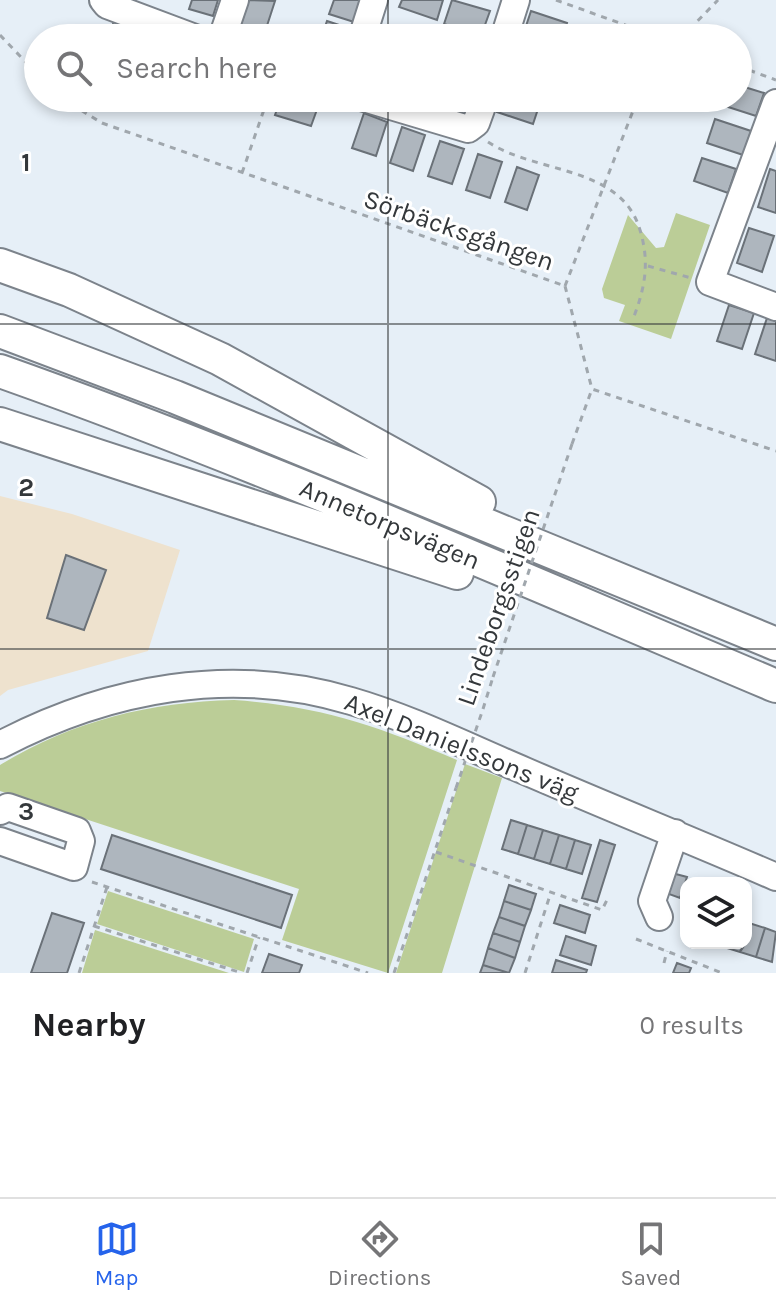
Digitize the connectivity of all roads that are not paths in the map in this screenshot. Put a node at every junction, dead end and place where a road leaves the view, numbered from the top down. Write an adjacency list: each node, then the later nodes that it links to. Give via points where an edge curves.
1 (103, 0): 5 (street)
2 (235, 0): 6 (street)
3 (374, 0): 7 (street)
4 (516, 0): 8 (street)
5 (158, 24)
6 (227, 24)
7 (366, 24)
8 (508, 24)
9 (776, 103): 13 (street, via 710,282)
10 (411, 112): 11 (street, via 468,129)
11 (480, 112)
12 (0, 265): 17 (main road, via 69,290 220,359 453,489)
13 (776, 307)
14 (0, 331): 17 (main road, Annetorpsvägen)
15 (0, 371): 19 (main road, Annetorpsvägen, via 302,487)
16 (0, 424): 19 (main road, via 463,575)
17 (715, 618): 18 (main road, Annetorpsvägen)
18 (776, 644)
19 (776, 686)
20 (0, 744): 22 (street, Axel Danielssons väg, via 78,709 131,694 195,684 271,685 375,709)
21 (0, 811): 23 (street, via 8,807 77,831 81,841 74,867)
22 (675, 833): 24 (street, Axel Danielssons väg); 25 (street, via 652,901)
23 (0, 841)
24 (776, 877)
25 (659, 917)

